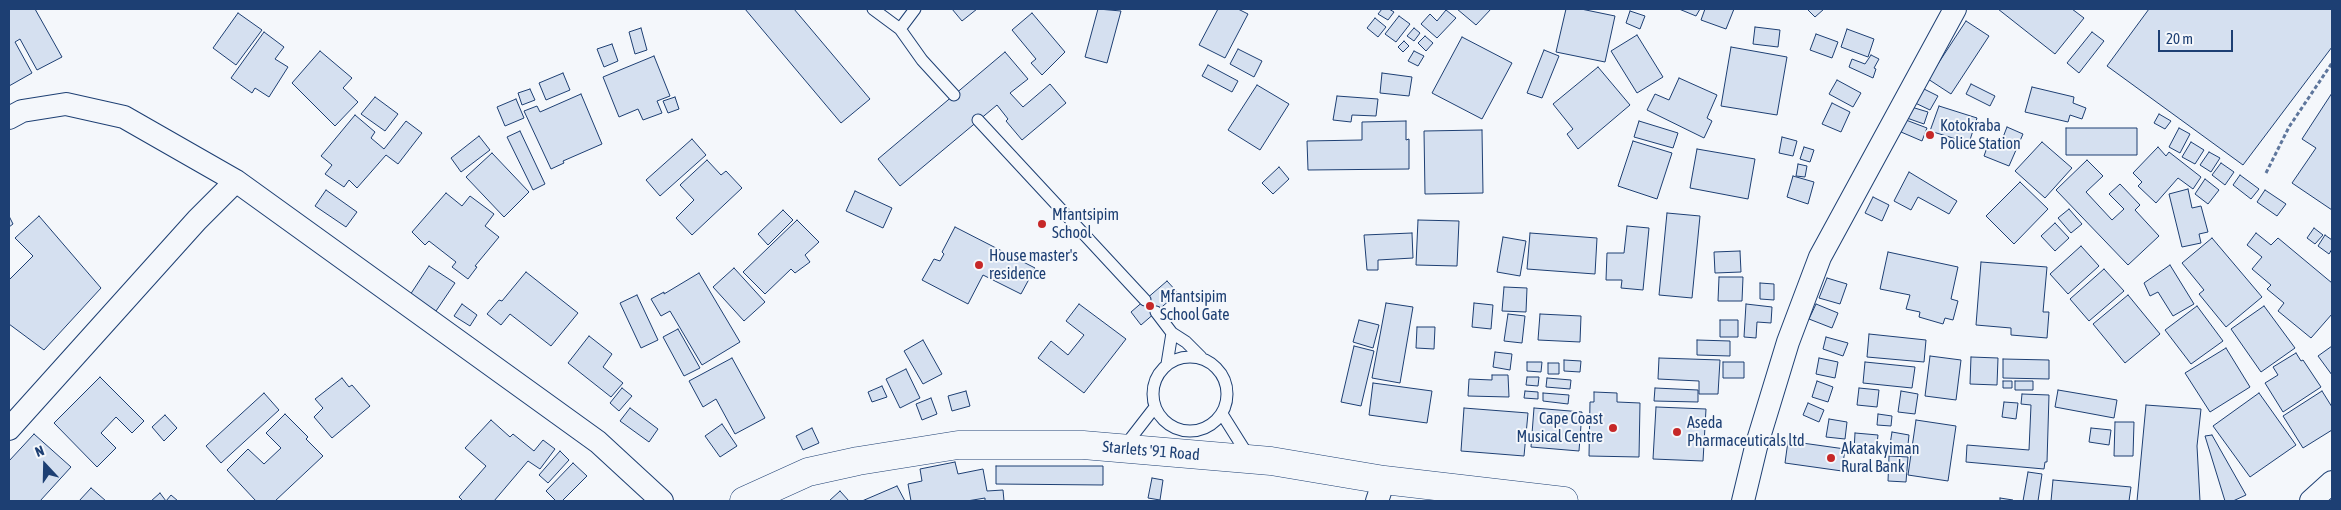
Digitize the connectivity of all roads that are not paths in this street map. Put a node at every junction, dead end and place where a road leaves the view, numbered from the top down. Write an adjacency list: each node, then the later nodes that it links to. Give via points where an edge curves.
1 (874, 9): 4 (lane)
2 (916, 9): 4 (lane)
3 (1955, 9): 25 (street, via 1820,257 1782,362 1756,447)
4 (900, 29): 5 (lane, via 922,60)
5 (954, 95)
6 (9, 118): 8 (street, via 22,111 66,104 124,117)
7 (978, 120): 9 (lane)
8 (236, 181): 16 (street); 22 (street, via 598,442)
9 (1145, 300)
10 (1156, 312): 11 (lane)
11 (1172, 333): 12 (lane); 13 (lane)
12 (1201, 357): 13 (lane, via 1177,358); 15 (lane, via 1216,366 1226,380 1227,398)
13 (1167, 364): 14 (lane, via 1154,383)
14 (1155, 407): 15 (lane, via 1169,425 1180,430 1203,429); 17 (lane)
15 (1222, 414): 18 (lane)
16 (9, 429)
17 (1123, 448): 18 (street, Starlets '91 Road); 23 (street, Starlets '91 Road, via 958,445 808,472)
18 (1250, 459): 20 (street, Starlets '91 Road)
19 (2332, 482): 26 (street)
20 (1381, 491): 21 (street, Starlets '91 Road)
21 (1518, 499): 24 (street, Starlets '91 Road)
22 (662, 501)
23 (744, 501)
24 (1564, 501)
25 (1744, 501)
26 (2311, 501)

